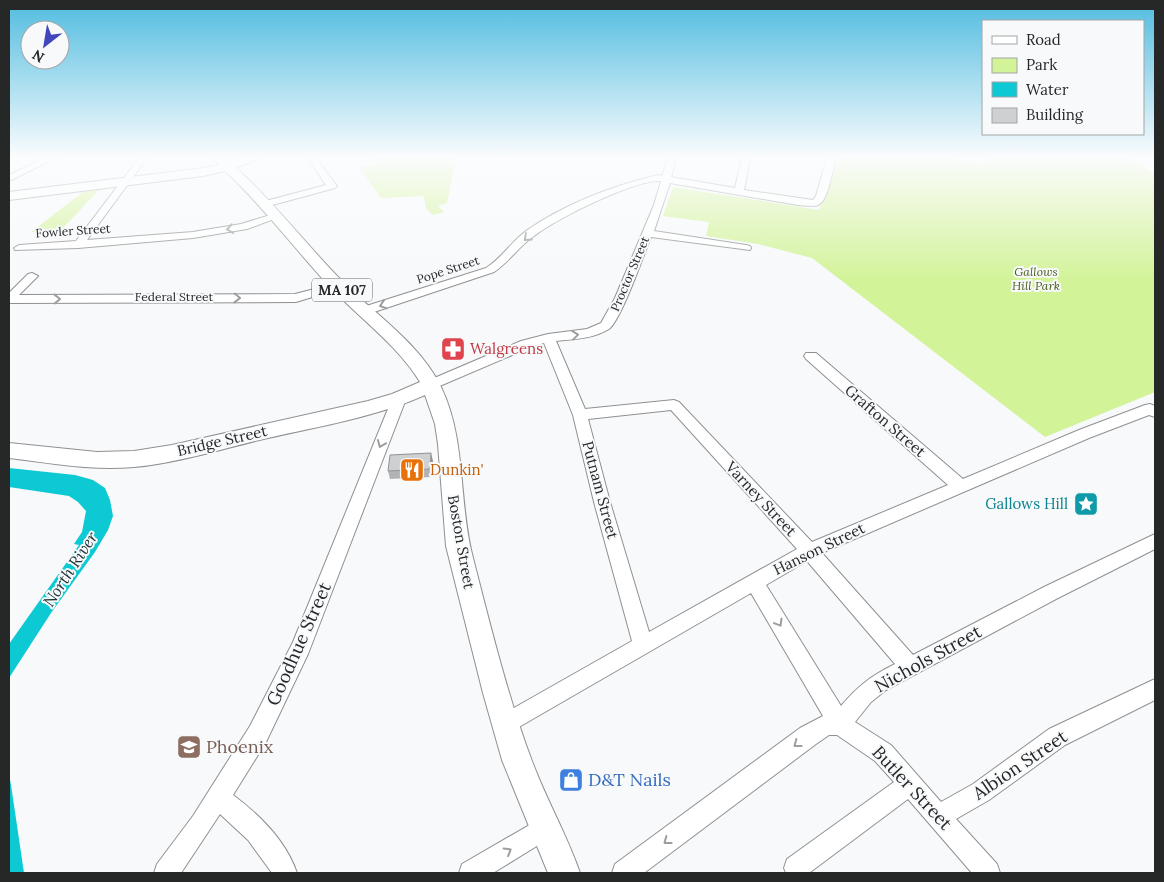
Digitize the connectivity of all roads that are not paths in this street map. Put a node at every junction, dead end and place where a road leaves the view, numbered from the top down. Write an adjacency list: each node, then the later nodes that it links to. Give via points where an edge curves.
1 (112, 199): 11 (street)
2 (261, 199): 8 (main road, Boston Street / MA 107)
3 (283, 199): 8 (street)
4 (597, 199): 17 (street, Pope Street, one-way to 17, via 525,238 503,262 490,270)
5 (662, 199): 10 (street, Proctor Street)
6 (781, 199): 7 (street, Pope Street, via 815,203)
7 (819, 199)
8 (265, 204): 9 (main road, Boston Street / MA 107)
9 (277, 216): 11 (street, Fowler Street, one-way to 11, via 243,227 193,235); 15 (main road, Boston Street / MA 107)
10 (648, 233): 13 (street); 18 (street, Proctor Street, one-way to 10, via 590,333 606,324 621,298)
11 (78, 245): 12 (street, Fowler Street)
12 (19, 248)
13 (746, 248)
14 (32, 276): 16 (street)
15 (338, 286): 16 (street, Federal Street, one-way to 15, via 296,298); 17 (main road, Boston Street / MA 107)
16 (9, 299)
17 (364, 311): 20 (main road, Boston Street / MA 107, via 413,361)
18 (548, 338): 20 (street, Proctor Street); 23 (street, Putnam Street)
19 (811, 356): 25 (street, Grafton Street)
20 (430, 384): 21 (main road, Bridge Street); 32 (main road, Boston Street, via 444,423 458,547)
21 (399, 399): 24 (main road, Bridge Street, via 152,456 97,460); 35 (street, Goodhue Street, one-way to 35, via 301,647 258,734)
22 (1153, 410): 25 (street, Hanson Street, via 1084,434)
23 (580, 415): 27 (street, Varney Street, via 674,405); 29 (street, Putnam Street)
24 (9, 451)
25 (960, 486): 27 (street, Hanson Street)
26 (1155, 541): 30 (street, Nichols Street)
27 (809, 551): 28 (street, Hanson Street); 30 (street, Varney Street)
28 (754, 582): 29 (street, Hanson Street); 33 (street, Butler Street, one-way to 33)
29 (644, 645): 32 (street, Hanson Street)
30 (910, 666): 33 (street, Nichols Street, via 864,695)
31 (1155, 689): 36 (street, Albion Street, via 1057,737 981,792)
32 (506, 724): 37 (main road, Boston Street)
33 (840, 724): 34 (street, Butler Street, via 883,753); 43 (street, one-way to 43, via 826,724 808,736)
34 (910, 784): 36 (street, Butler Street); 38 (street)
35 (218, 798): 39 (street, Goodhue Street); 40 (street, via 248,822)
36 (938, 816): 44 (street, Butler Street)
37 (545, 828): 41 (street, one-way to 37); 42 (main road, Boston Street)
38 (796, 868)
39 (166, 873)
40 (285, 873)
41 (471, 873)
42 (564, 873)
43 (624, 873)
44 (988, 873)

